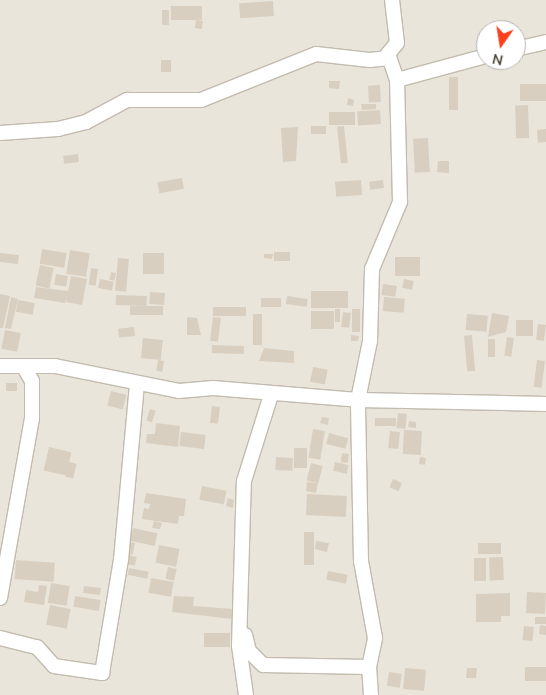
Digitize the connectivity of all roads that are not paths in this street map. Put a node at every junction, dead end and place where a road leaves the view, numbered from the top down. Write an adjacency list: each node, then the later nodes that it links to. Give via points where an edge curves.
1 (392, 0): 4 (street, via 397,42)
2 (546, 42): 3 (street)
3 (526, 47)
4 (388, 54): 6 (street); 7 (street, via 389,58 370,60 316,54 201,100 127,100 68,127)
5 (476, 59): 6 (street)
6 (397, 80): 12 (street, via 400,202 372,269 370,341)
7 (0, 133)
8 (0, 366): 9 (street)
9 (24, 367): 10 (street, via 55,366); 14 (street, via 32,381 32,419)
10 (137, 384): 11 (street, via 179,391 213,388); 16 (street, via 121,560 102,673 54,666 37,647)
11 (271, 395): 12 (street); 15 (street, via 244,481)
12 (358, 400): 13 (street); 17 (street, via 361,560 375,638)
13 (546, 404)
14 (0, 598)
15 (239, 612): 17 (street, via 249,651 263,665); 18 (street)
16 (0, 638)
17 (369, 667): 19 (street)
18 (246, 695)
19 (371, 695)

